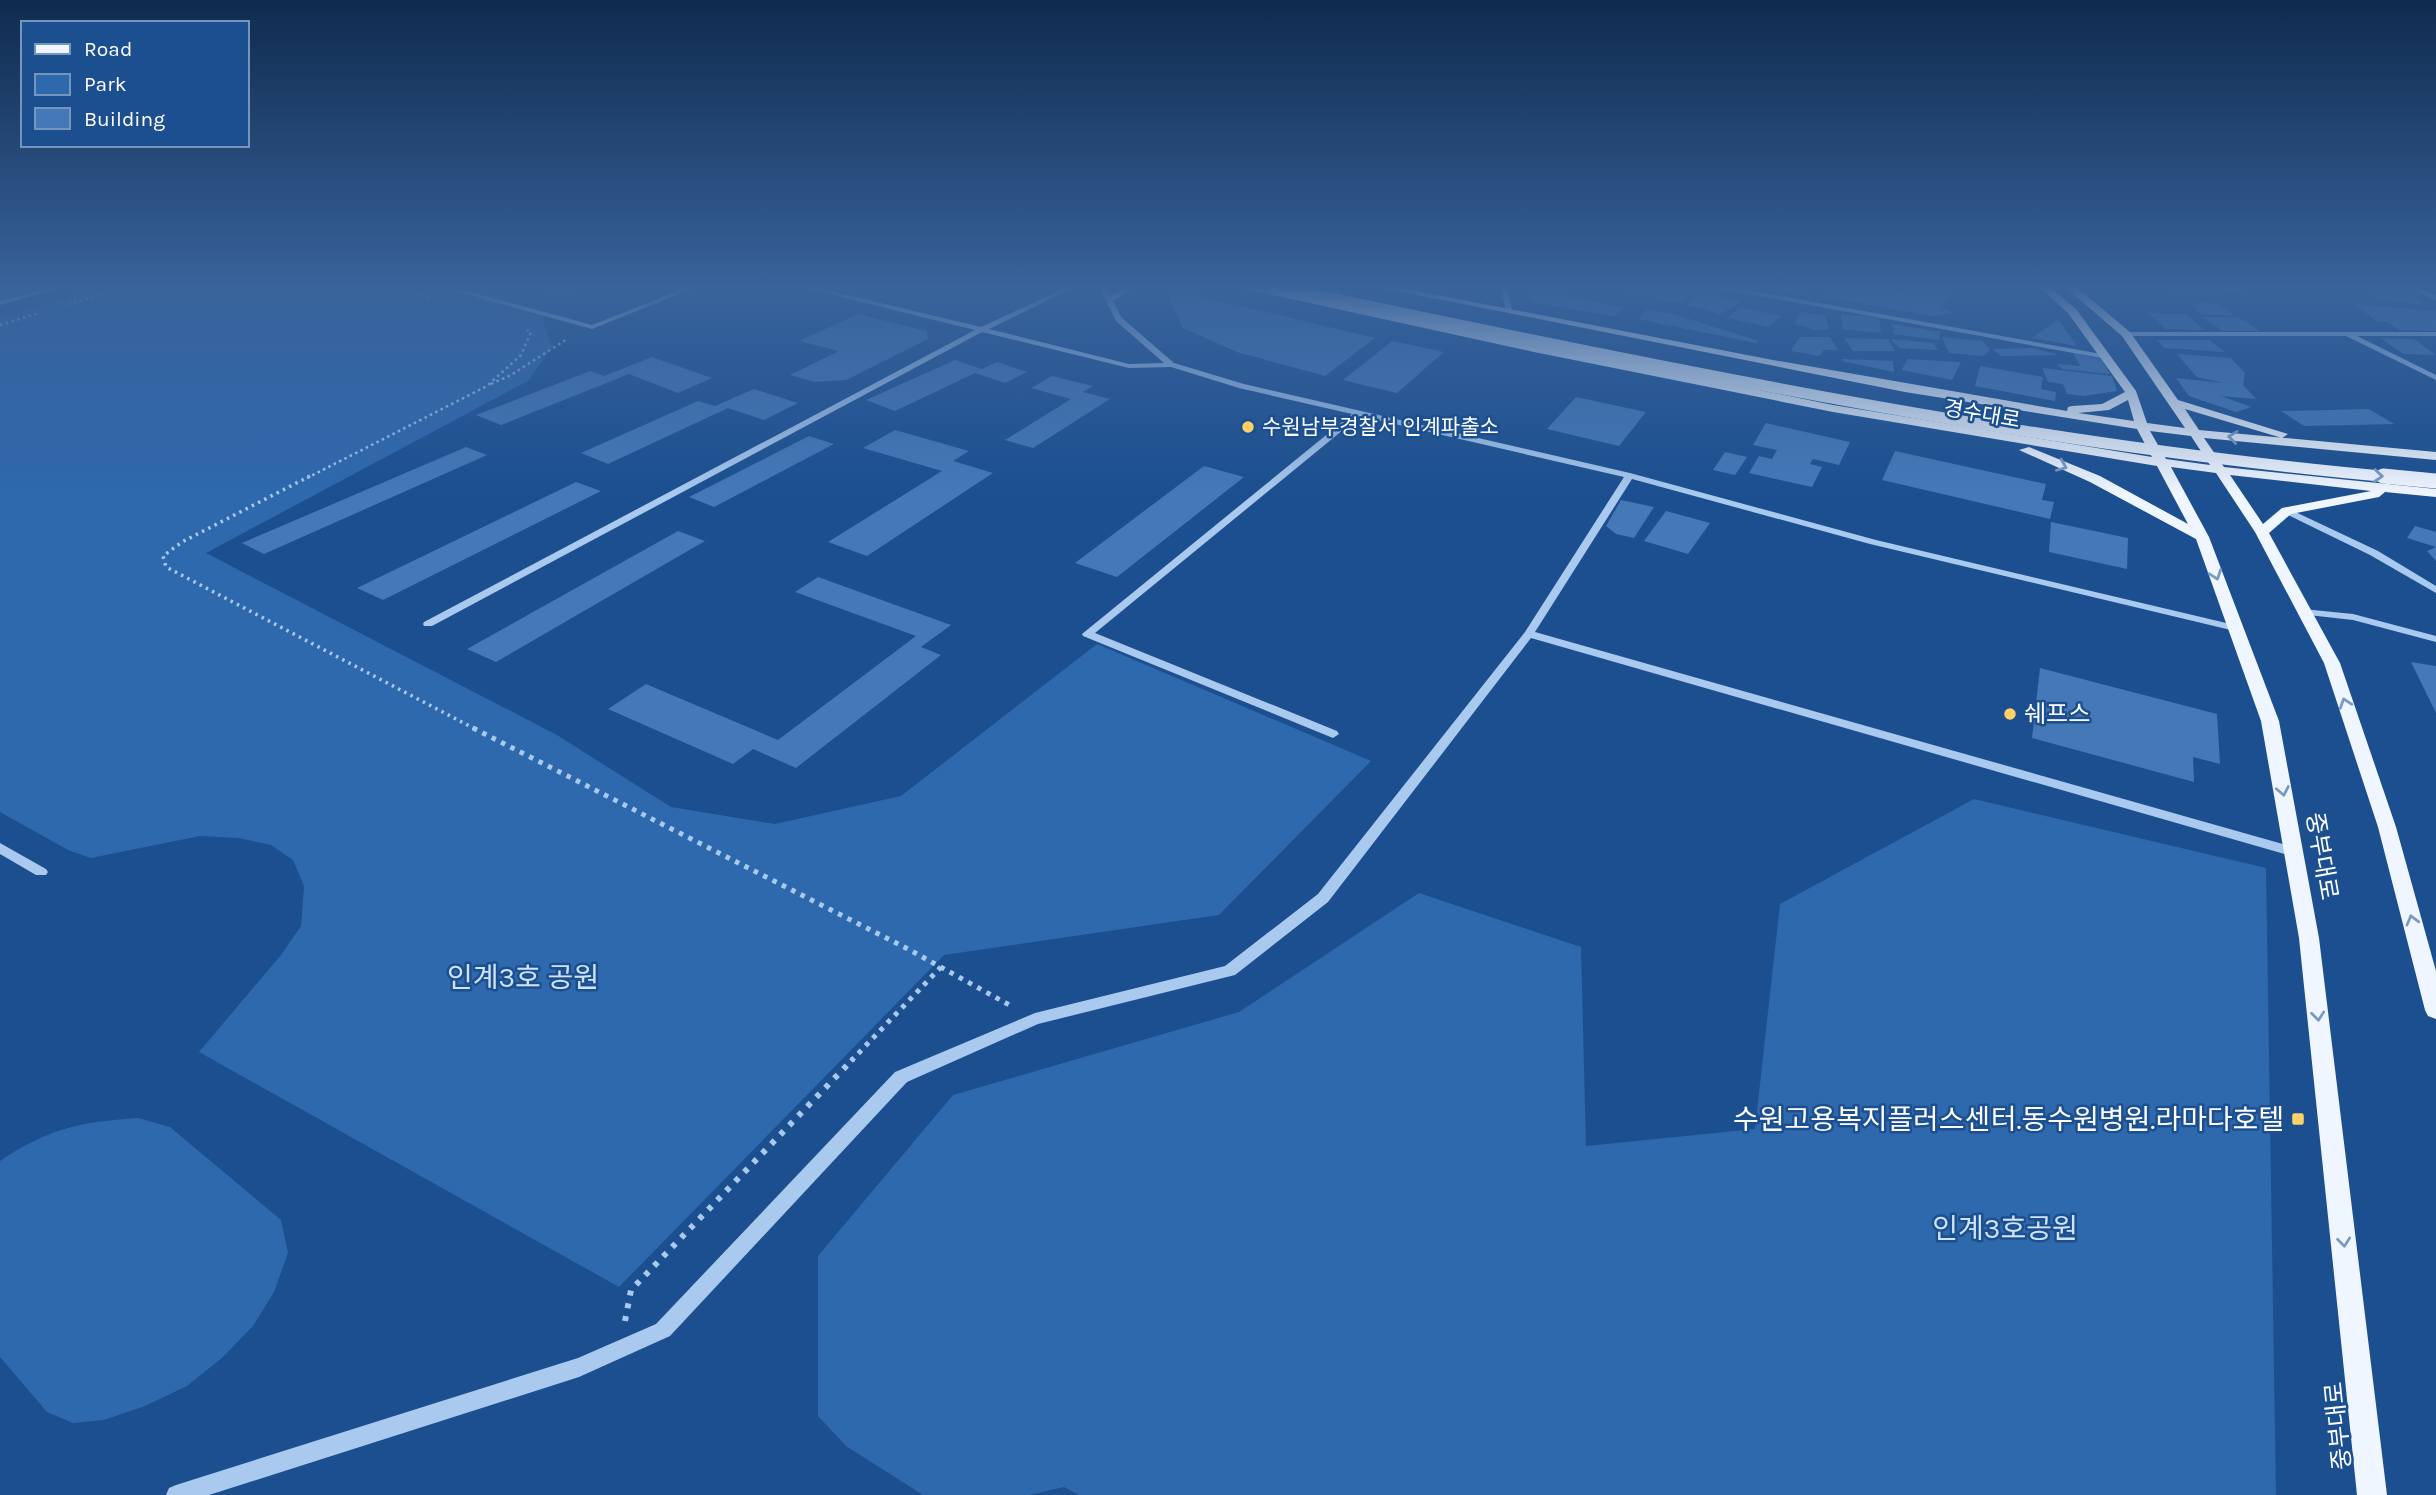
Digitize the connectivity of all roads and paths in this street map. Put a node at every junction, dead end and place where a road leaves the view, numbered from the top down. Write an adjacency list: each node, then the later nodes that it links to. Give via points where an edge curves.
1 (519, 356): 16 (path)
2 (538, 356): 16 (path, via 513,377)
3 (932, 356): 40 (street)
4 (1085, 356): 14 (street, via 1129,366)
5 (1161, 356): 14 (street)
6 (1584, 356): 23 (main road, 경수대로)
7 (1627, 356): 30 (main road, one-way to 30, bridge, via 1994,428 2302,469)
8 (1684, 356): 27 (main road, via 2049,426 2248,452)
9 (1744, 356): 20 (main road, 경수대로)
10 (2100, 356): 13 (street)
11 (2141, 356): 18 (main road)
12 (2392, 356): 15 (street)
13 (2107, 357): 17 (main road, 중부대로)
14 (1171, 365): 19 (street)
15 (2436, 378)
16 (487, 386): 49 (path, via 182,542 163,556 166,567)
17 (2132, 393): 20 (main road, via 2105,407); 21 (main road, 중부대로)
18 (2173, 402): 22 (main road); 24 (main road)
19 (1358, 413): 29 (street); 44 (street, via 1087,634)
20 (2044, 413): 21 (main road, 경수대로)
21 (2141, 427): 22 (main road, 경수대로); 26 (main road, 중부대로)
22 (2193, 433): 24 (main road, 경수대로, one-way to 22); 28 (main road)
23 (1999, 439): 26 (main road, 경수대로); 35 (main road, one-way to 35, via 2095,480)
24 (2350, 451): 25 (main road, 경수대로)
25 (2436, 456)
26 (2163, 464): 28 (main road, 경수대로); 35 (main road, 중부대로)
27 (2436, 469)
28 (2217, 470): 31 (main road, 경수대로); 34 (main road)
29 (1630, 477): 41 (street, via 1874,542); 42 (street)
30 (2436, 481)
31 (2395, 490): 32 (main road, 경수대로); 33 (main road)
32 (2436, 493)
33 (2287, 511): 34 (main road); 36 (street, via 2374,553)
34 (2262, 532): 39 (main road)
35 (2202, 537): 41 (main road, 중부대로, one-way to 41)
36 (2421, 582): 37 (street); 38 (street)
37 (2436, 582)
38 (2436, 590)
39 (2303, 612): 43 (street, via 2353,617); 48 (main road, one-way to 39, via 2332,663)
40 (428, 624)
41 (2235, 628): 46 (main road, 중부대로, one-way to 46, via 2270,722)
42 (1529, 634): 46 (street); 51 (street, via 1323,898 1230,971)
43 (2436, 639)
44 (1333, 734)
45 (0, 848): 47 (street)
46 (2295, 852): 54 (main road, 중부대로, one-way to 54, via 2309,938)
47 (41, 872)
48 (2429, 960): 50 (main road)
49 (941, 967): 51 (path); 52 (path, via 631,1290)
50 (2436, 1010)
51 (1035, 1018): 52 (street, via 901,1077 663,1330)
52 (620, 1349): 53 (street, via 579,1367)
53 (176, 1495)
54 (2372, 1495)

